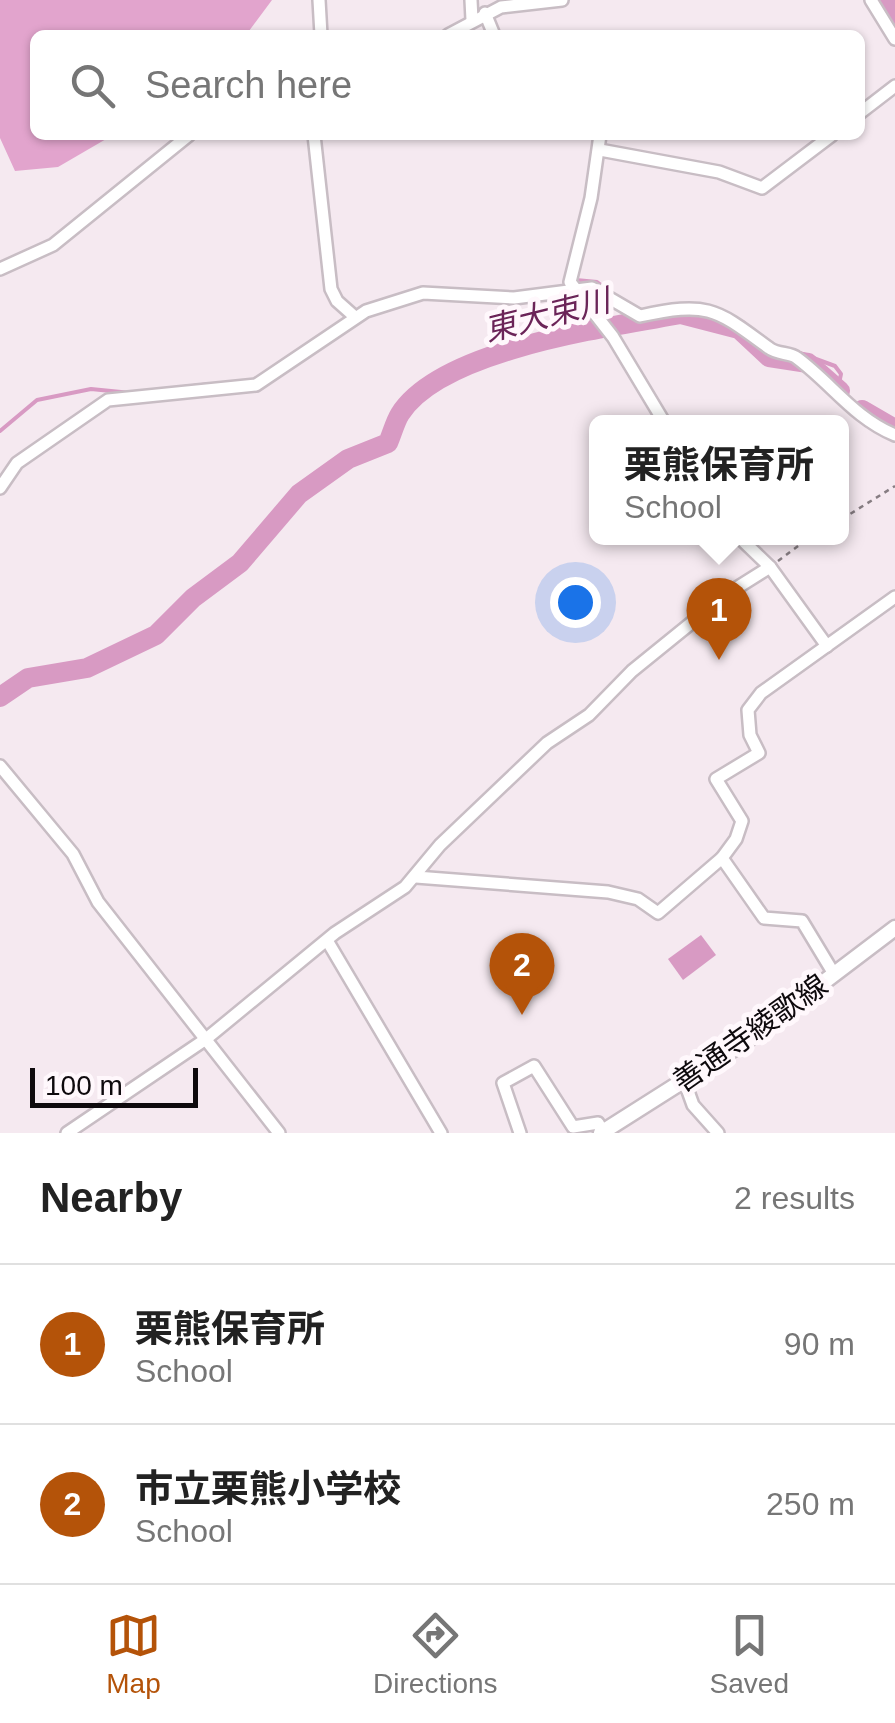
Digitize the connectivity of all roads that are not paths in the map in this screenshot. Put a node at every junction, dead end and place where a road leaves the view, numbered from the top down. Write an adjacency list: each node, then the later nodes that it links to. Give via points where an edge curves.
1 (318, 0): 7 (street)
2 (470, 0): 6 (street)
3 (562, 0): 5 (street)
4 (872, 0): 10 (street)
5 (485, 13): 6 (street); 9 (street)
6 (472, 20): 8 (street)
7 (321, 30)
8 (456, 30)
9 (492, 30)
10 (895, 39)
11 (895, 86): 12 (street)
12 (865, 109)
13 (184, 140): 18 (street, via 54,245)
14 (315, 140): 20 (street, via 331,290)
15 (600, 140): 17 (street)
16 (825, 140): 17 (street, via 762,188 719,172)
17 (600, 150): 19 (street, via 570,277)
18 (0, 269)
19 (573, 288): 20 (street, via 514,298 423,294); 21 (street); 22 (street, via 604,291 640,316 680,308 736,320 769,348 800,361 854,412)
20 (354, 316): 23 (street, via 256,385 108,400 17,463)
21 (660, 415)
22 (895, 435)
23 (0, 488)
24 (748, 545): 25 (street)
25 (770, 566): 27 (street); 30 (street, via 546,743)
26 (895, 597): 27 (street)
27 (828, 646): 29 (street, via 761,692 748,710 759,752 716,779 742,820)
28 (0, 766): 34 (street, via 73,854 98,902)
29 (722, 858): 30 (street, via 658,913 638,899 608,892); 33 (street, via 764,918 802,921)
30 (416, 876): 32 (street)
31 (895, 928): 33 (main road, 善通寺綾歌線)
32 (328, 942): 34 (street); 39 (street)
33 (834, 974): 35 (main road, 善通寺綾歌線)
34 (206, 1039): 37 (street); 38 (street)
35 (684, 1080): 36 (main road, 善通寺綾歌線); 41 (street, via 692,1105)
36 (602, 1132): 40 (street, via 598,1124 572,1127 534,1066 503,1083)
37 (67, 1133)
38 (279, 1133)
39 (441, 1133)
40 (520, 1133)
41 (718, 1133)

